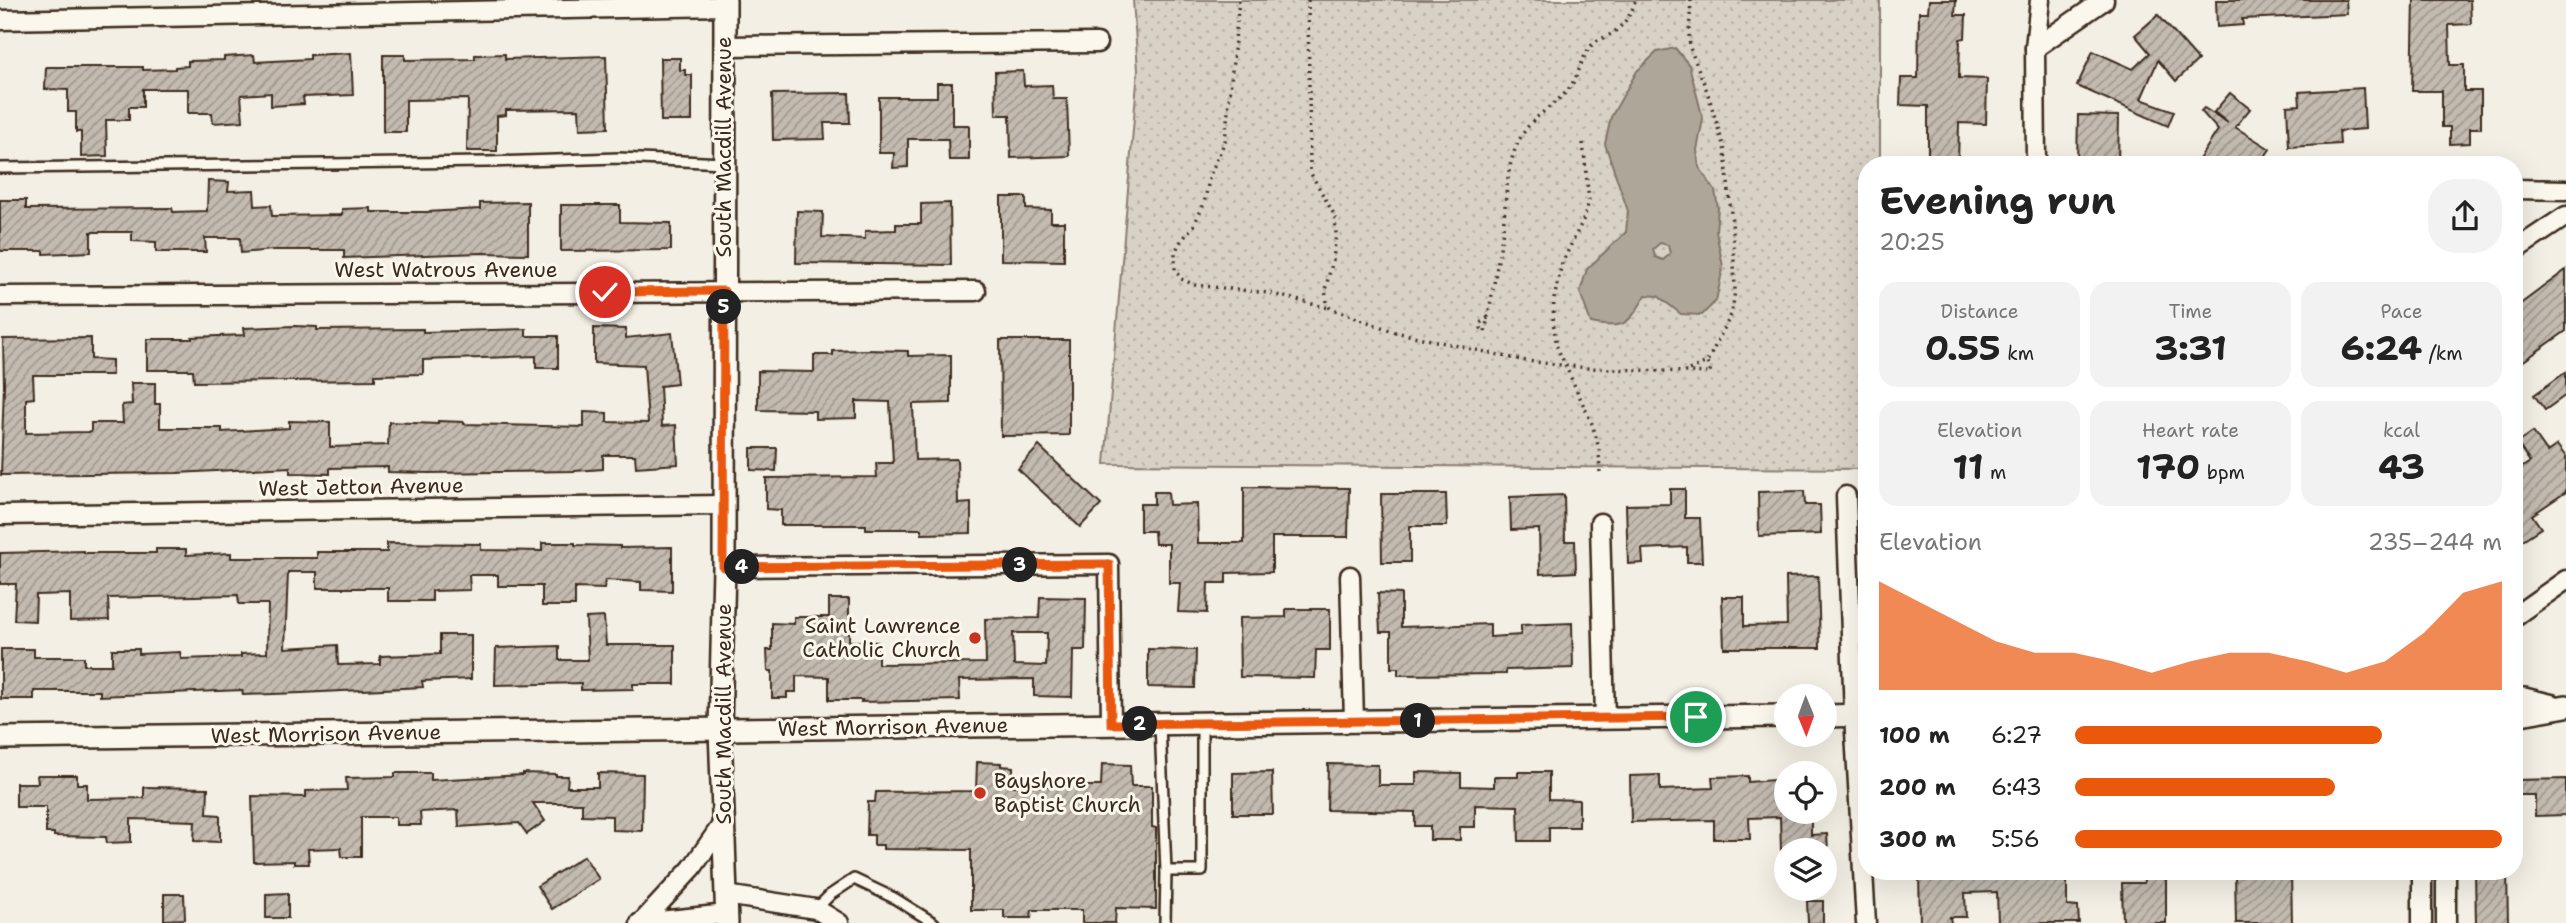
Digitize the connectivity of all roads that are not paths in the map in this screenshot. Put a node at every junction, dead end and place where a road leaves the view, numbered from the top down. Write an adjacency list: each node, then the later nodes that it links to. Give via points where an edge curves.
1 (2040, 0): 7 (street)
2 (2104, 0): 7 (street)
3 (725, 3): 4 (street); 6 (street, South Macdill Avenue)
4 (0, 20)
5 (1097, 43): 6 (street)
6 (724, 46): 9 (street, South Macdill Avenue)
7 (2035, 48): 8 (street)
8 (2036, 156)
9 (724, 163): 10 (lane, via 619,158); 15 (street, South Macdill Avenue)
10 (0, 168)
11 (2523, 189): 12 (street)
12 (2566, 190)
13 (2566, 216): 14 (street)
14 (2523, 245)
15 (724, 291): 16 (street, West Watrous Avenue); 17 (street, West Watrous Avenue); 19 (street, South Macdill Avenue)
16 (976, 291)
17 (0, 296)
18 (1846, 496): 26 (street)
19 (723, 505): 20 (street, West Jetton Avenue); 22 (street, South Macdill Avenue)
20 (0, 515)
21 (1600, 523): 33 (street)
22 (723, 567): 36 (street, via 1109,564); 38 (street, South Macdill Avenue)
23 (1350, 576): 34 (street)
24 (2566, 580): 25 (street)
25 (2523, 610)
26 (1858, 671)
27 (2523, 699): 28 (street)
28 (2560, 707): 29 (street)
29 (2523, 714)
30 (1858, 715): 32 (street)
31 (1774, 716): 33 (street, West Morrison Avenue)
32 (1838, 716)
33 (1605, 718): 34 (street, West Morrison Avenue)
34 (1354, 722): 35 (street, West Morrison Avenue)
35 (1202, 723): 37 (street, West Morrison Avenue); 41 (lane, via 1202,871)
36 (1111, 724): 37 (street, West Morrison Avenue); 38 (street, West Morrison Avenue)
37 (1160, 724): 41 (lane)
38 (720, 729): 39 (street, West Morrison Avenue); 40 (street, South Macdill Avenue)
39 (0, 738)
40 (724, 822): 45 (street, South Macdill Avenue); 47 (street, via 692,868)
41 (1166, 871): 50 (lane)
42 (1865, 880): 51 (street)
43 (2422, 880): 52 (street)
44 (2446, 880): 53 (street)
45 (727, 911): 46 (street, via 775,903); 47 (street)
46 (812, 916): 48 (street); 49 (lane, via 830,895 854,879)
47 (641, 923)
48 (839, 923)
49 (934, 923)
50 (1165, 923)
51 (1866, 923)
52 (2422, 923)
53 (2446, 923)

